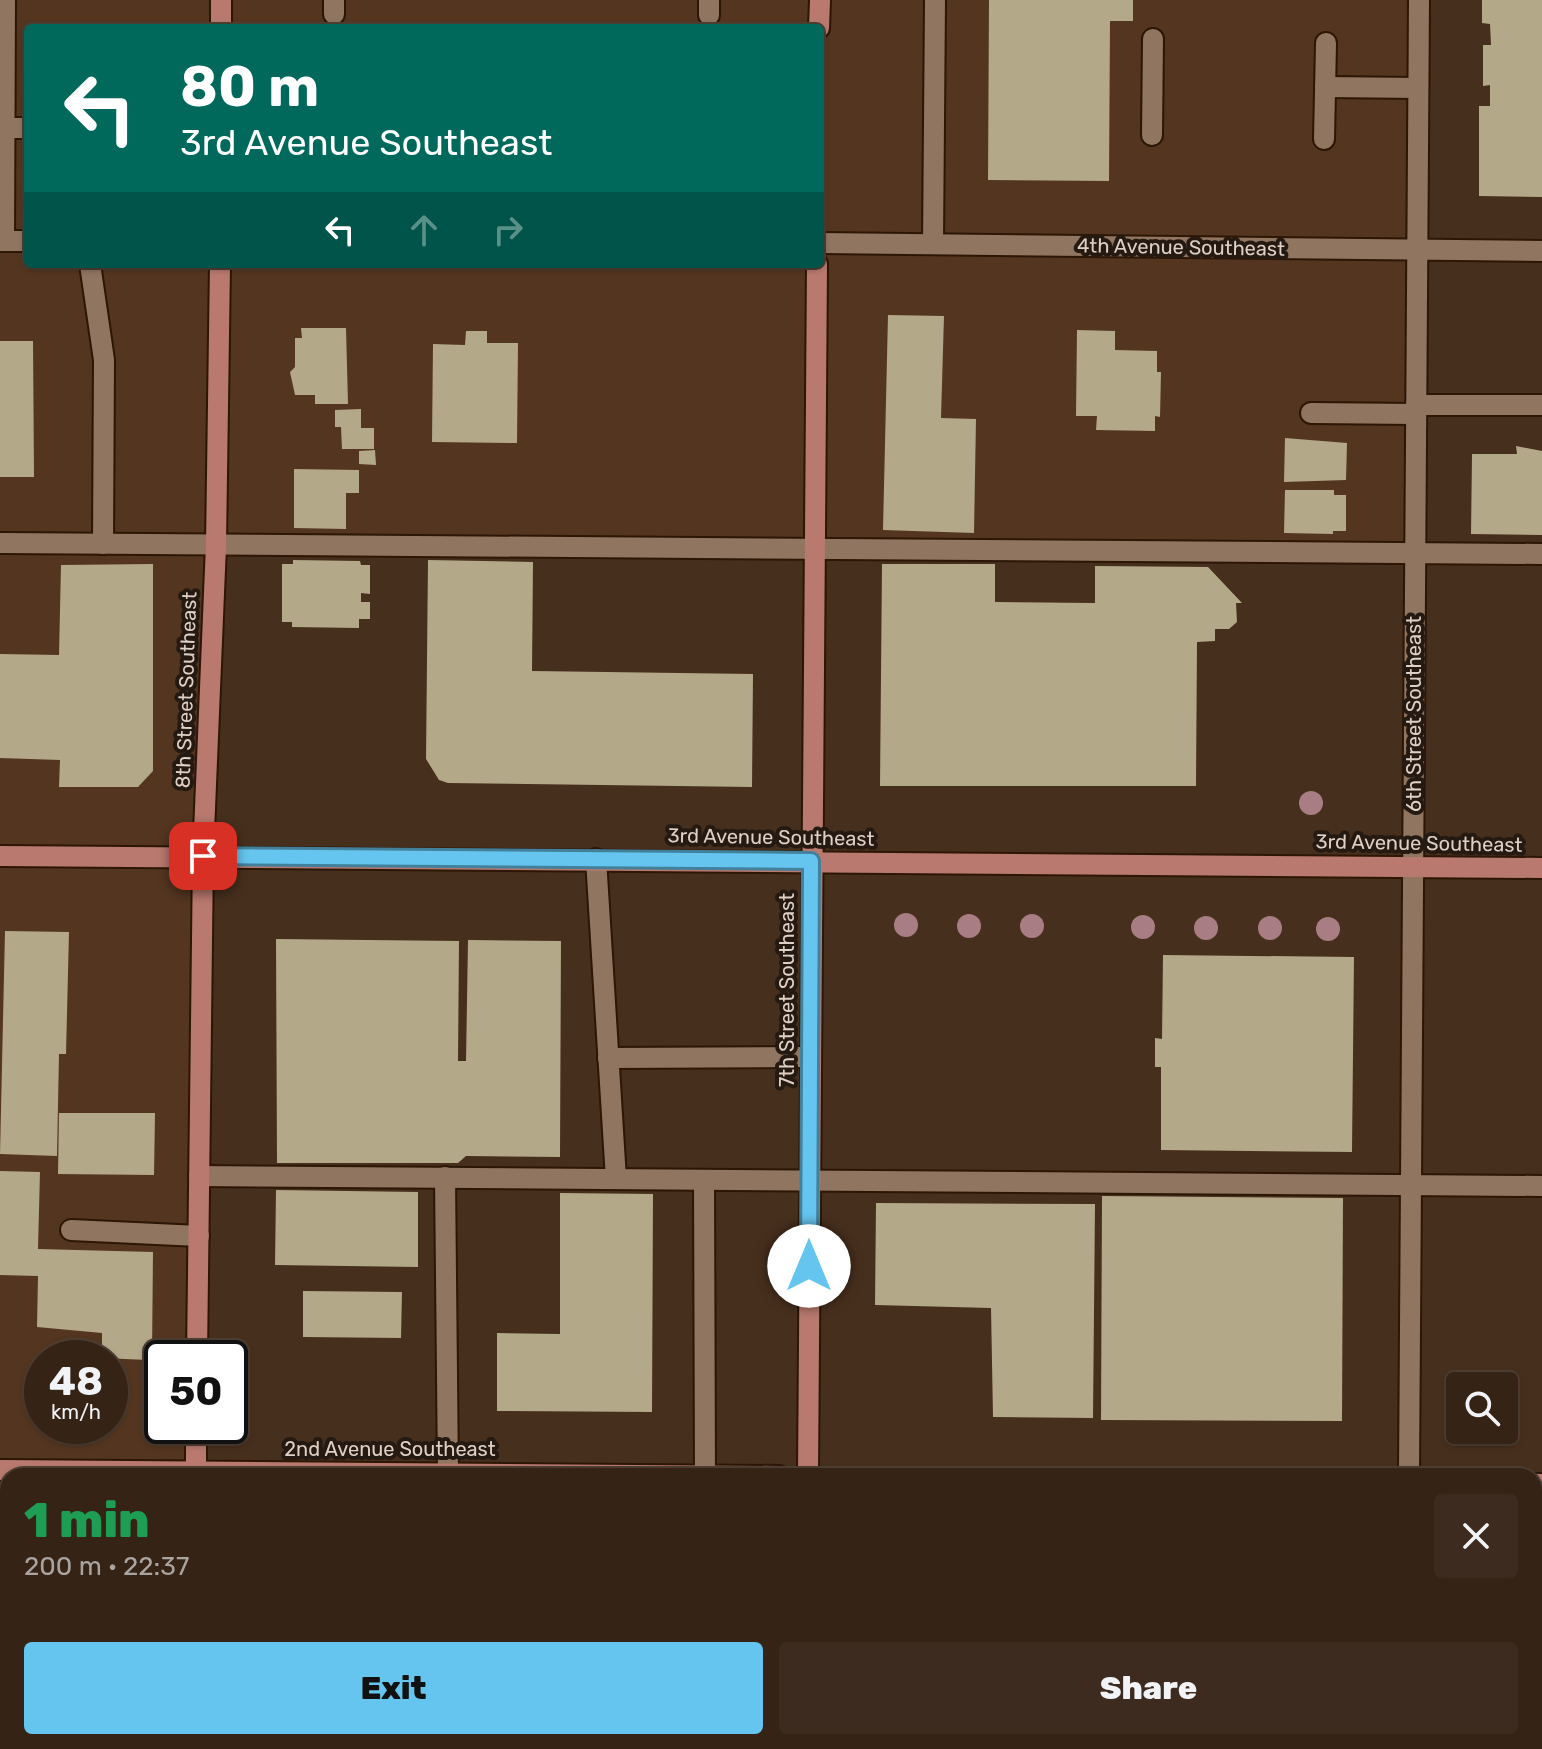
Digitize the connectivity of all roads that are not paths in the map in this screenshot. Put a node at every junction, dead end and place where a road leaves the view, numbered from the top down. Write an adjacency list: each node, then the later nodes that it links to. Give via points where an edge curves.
1 (5, 0): 12 (street)
2 (221, 0): 6 (main road)
3 (820, 0): 7 (main road)
4 (935, 0): 19 (street)
5 (1419, 0): 11 (street, 6th Street Southeast)
6 (221, 24)
7 (819, 24)
8 (1153, 39): 14 (street)
9 (1326, 43): 10 (street)
10 (1325, 87): 11 (street); 15 (street)
11 (1418, 88): 20 (street, 6th Street Southeast)
12 (2, 128): 13 (street); 16 (street)
13 (24, 128)
14 (1152, 135)
15 (1324, 139)
16 (2, 241): 17 (street)
17 (24, 241)
18 (824, 243): 19 (street, 4th Avenue Southeast)
19 (933, 244): 20 (street, 4th Avenue Southeast)
20 (1418, 250): 21 (street, 4th Avenue Southeast); 26 (street, 6th Street Southeast)
21 (1542, 251)
22 (91, 268): 29 (street, via 104,360)
23 (220, 268): 30 (main road, 8th Street Southeast)
24 (817, 268): 31 (main road, 7th Street Southeast)
25 (1542, 405): 26 (street)
26 (1416, 409): 27 (street); 33 (street, 6th Street Southeast)
27 (1311, 413)
28 (0, 543): 29 (street)
29 (103, 544): 30 (street)
30 (216, 545): 31 (street); 35 (main road, 8th Street Southeast)
31 (814, 548): 33 (street); 37 (main road, 7th Street Southeast)
32 (1542, 554): 33 (street)
33 (1415, 556): 38 (street, 6th Street Southeast)
34 (0, 856): 35 (main road, 3rd Avenue Southeast)
35 (203, 856): 36 (main road, 3rd Avenue Southeast); 42 (main road, 8th Street Southeast)
36 (596, 859): 37 (main road, 3rd Avenue Southeast); 41 (street)
37 (811, 861): 38 (main road, 3rd Avenue Southeast); 40 (main road, 7th Street Southeast)
38 (1413, 866): 39 (main road, 3rd Avenue Southeast); 48 (street, 6th Street Southeast)
39 (1542, 868)
40 (810, 1057): 41 (street); 46 (main road, 7th Street Southeast)
41 (608, 1058): 44 (street)
42 (199, 1176): 43 (street); 50 (main road, 8th Street Southeast)
43 (445, 1177): 44 (street); 54 (street)
44 (616, 1179): 45 (street)
45 (704, 1180): 46 (street); 55 (street)
46 (810, 1182): 48 (street); 56 (main road, 7th Street Southeast)
47 (1542, 1186): 48 (street)
48 (1411, 1187): 57 (street, 6th Street Southeast)
49 (71, 1230): 50 (street)
50 (199, 1236): 51 (main road, 8th Street Southeast)
51 (197, 1340)
52 (196, 1444): 53 (main road)
53 (196, 1468)
54 (448, 1468)
55 (705, 1468)
56 (808, 1468)
57 (1409, 1468)

